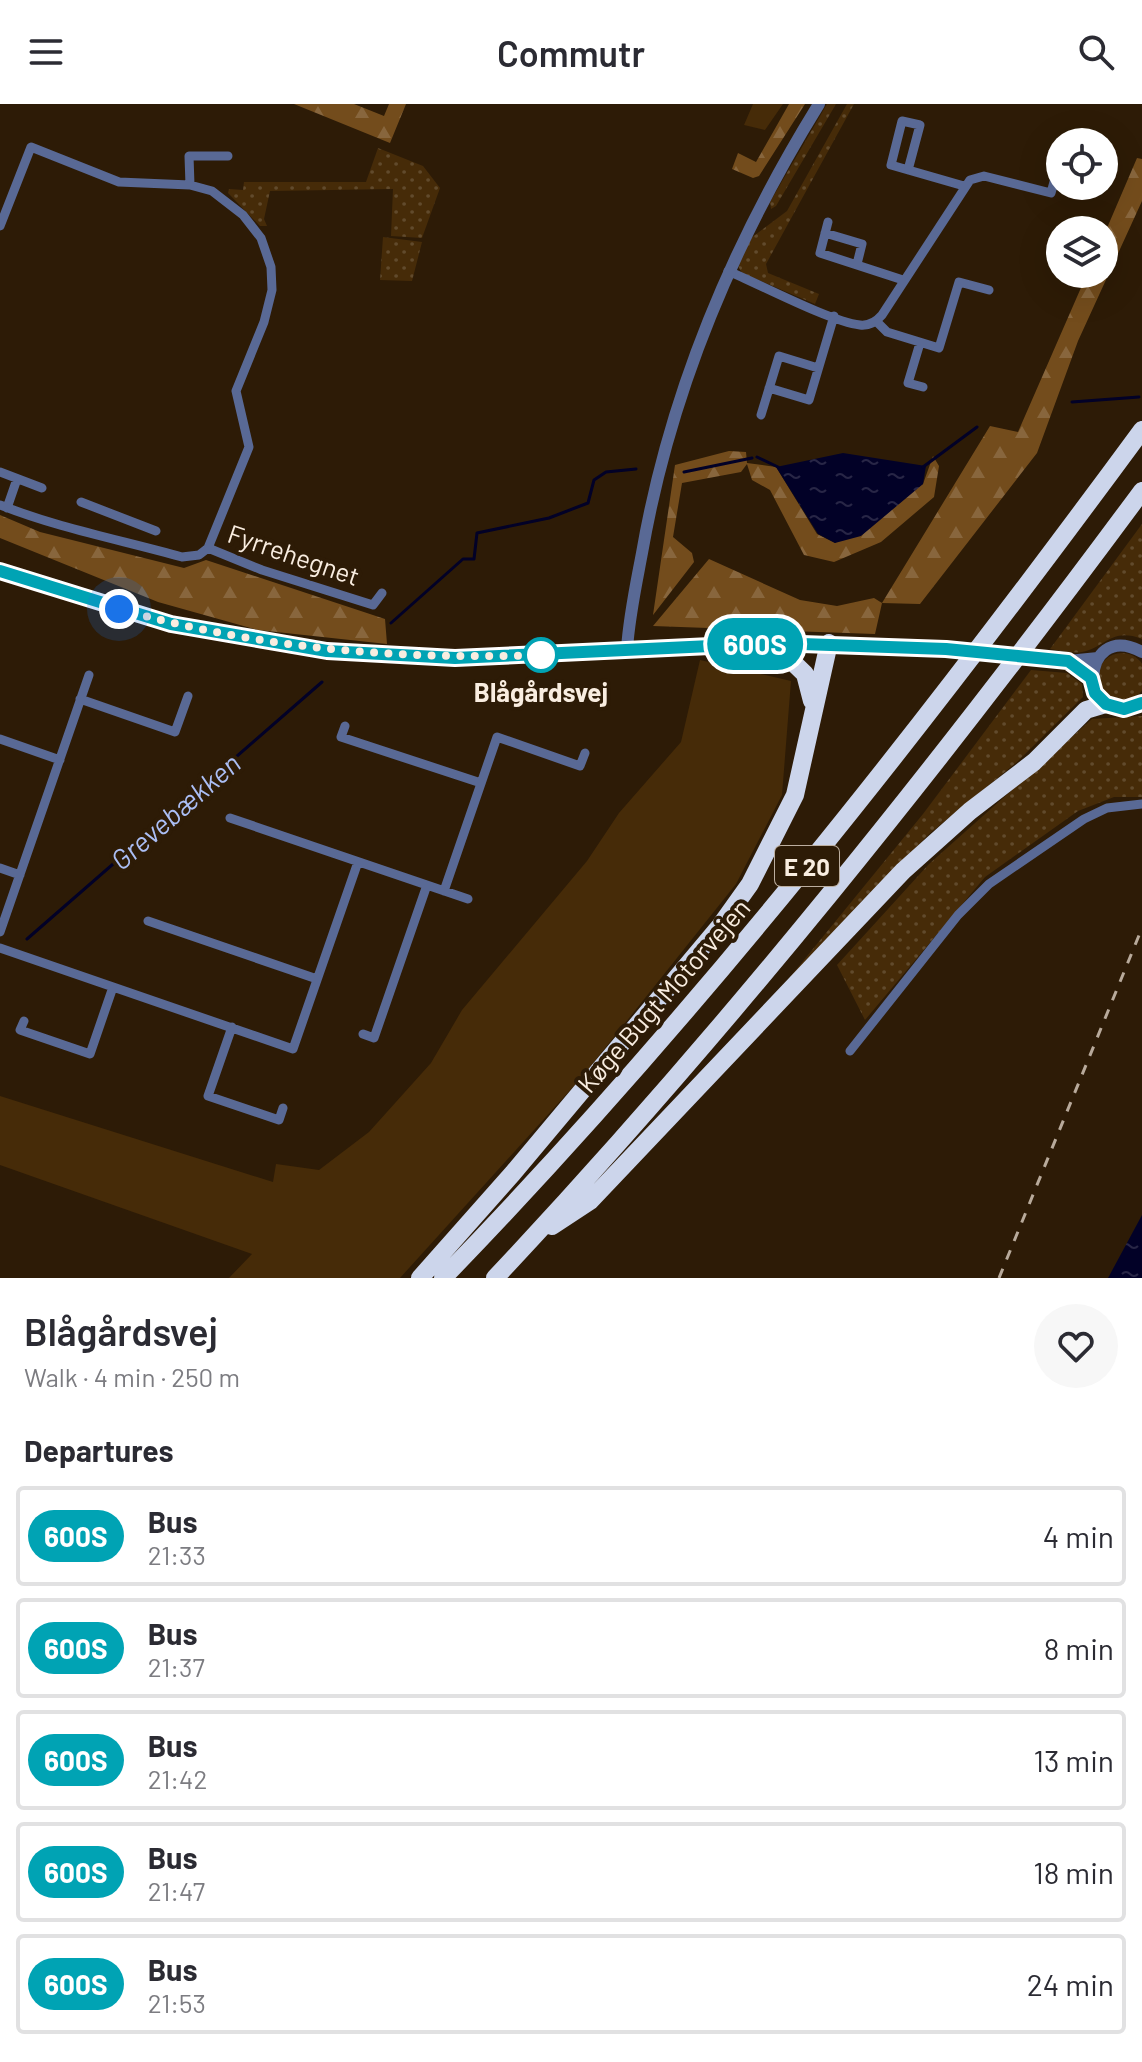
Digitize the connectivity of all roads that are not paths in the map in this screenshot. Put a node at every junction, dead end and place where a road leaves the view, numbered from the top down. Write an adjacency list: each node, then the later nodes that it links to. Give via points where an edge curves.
1 (819, 104): 9 (street)
2 (228, 156): 4 (street, via 189,156)
3 (908, 170): 3 (street, via 920,125 902,121 891,165); 5 (street)
4 (190, 185): 7 (street, via 119,182 31,147); 29 (street, Fyrrehegnet, via 233,205 261,238 272,279 264,322 236,391 249,447)
5 (964, 186): 6 (street, via 984,176); 10 (street)
6 (1046, 192)
7 (0, 226)
8 (857, 264): 8 (street, via 820,253 826,227 862,244); 10 (street)
9 (728, 271): 12 (street); 34 (street, via 671,423 645,532)
10 (903, 280): 13 (street)
11 (989, 290): 14 (street, via 959,282 939,348)
12 (834, 316): 13 (street, via 856,324); 15 (street)
13 (876, 321): 14 (street, via 887,332)
14 (920, 343): 16 (street, via 908,383)
15 (818, 368): 17 (street, via 779,356); 17 (street, via 809,400)
16 (923, 387)
17 (769, 388): 18 (street)
18 (761, 415)
19 (1142, 430): 70 (highway, Køge Bugt Motorvejen / E 20, via 1007,614 807,867 619,1088)
20 (0, 472): 21 (street)
21 (17, 479): 22 (street); 25 (street)
22 (42, 488)
23 (1142, 491): 68 (highway, E 20, via 1033,638 836,885 643,1115)
24 (81, 502): 26 (street)
25 (3, 506): 28 (street, via 43,522)
26 (126, 519): 27 (street); 28 (street)
27 (156, 531)
28 (118, 539): 29 (street, via 182,557)
29 (208, 548): 31 (street, Fyrrehegnet, via 373,605)
30 (0, 571): 34 (street, via 171,624 327,651 455,658)
31 (382, 593)
32 (773, 643): 33 (street); 34 (street); 44 (highway, via 805,674)
33 (829, 643): 37 (street, bridge); 44 (highway)
34 (627, 649)
35 (1142, 652): 36 (street, via 1123,646)
36 (1098, 658): 37 (street); 39 (street)
37 (1068, 661): 39 (street)
38 (89, 675): 41 (street)
39 (1091, 678): 43 (street, via 1095,693)
40 (188, 696): 41 (street, via 175,732)
41 (80, 699): 48 (street)
42 (1142, 703): 43 (street, via 1124,709)
43 (1106, 704): 68 (highway, via 1086,710 1034,762 903,871 590,1201)
44 (813, 712): 69 (highway, via 795,795 750,884)
45 (345, 726): 49 (street, via 341,737)
46 (0, 739): 48 (street)
47 (585, 753): 49 (street, via 580,766 497,737)
48 (60, 760): 54 (street)
49 (481, 783): 56 (street)
50 (1142, 804): 66 (street, via 1107,808 1084,819 989,884)
51 (230, 818): 52 (street)
52 (358, 862): 55 (street); 61 (street)
53 (0, 868): 54 (street)
54 (20, 875): 59 (street)
55 (427, 885): 56 (street); 65 (street, via 374,1038)
56 (444, 891): 57 (street)
57 (468, 899)
58 (148, 921): 61 (street)
59 (0, 932)
60 (0, 948): 62 (street)
61 (317, 979): 64 (street, via 293,1049)
62 (113, 987): 63 (street, via 90,1054 20,1030); 64 (street)
63 (24, 1021)
64 (232, 1027): 67 (street, via 208,1096 279,1120)
65 (363, 1034)
66 (850, 1051)
67 (283, 1108)
68 (529, 1241): 71 (highway, E 20)
69 (420, 1278)
70 (443, 1278)
71 (495, 1278)

